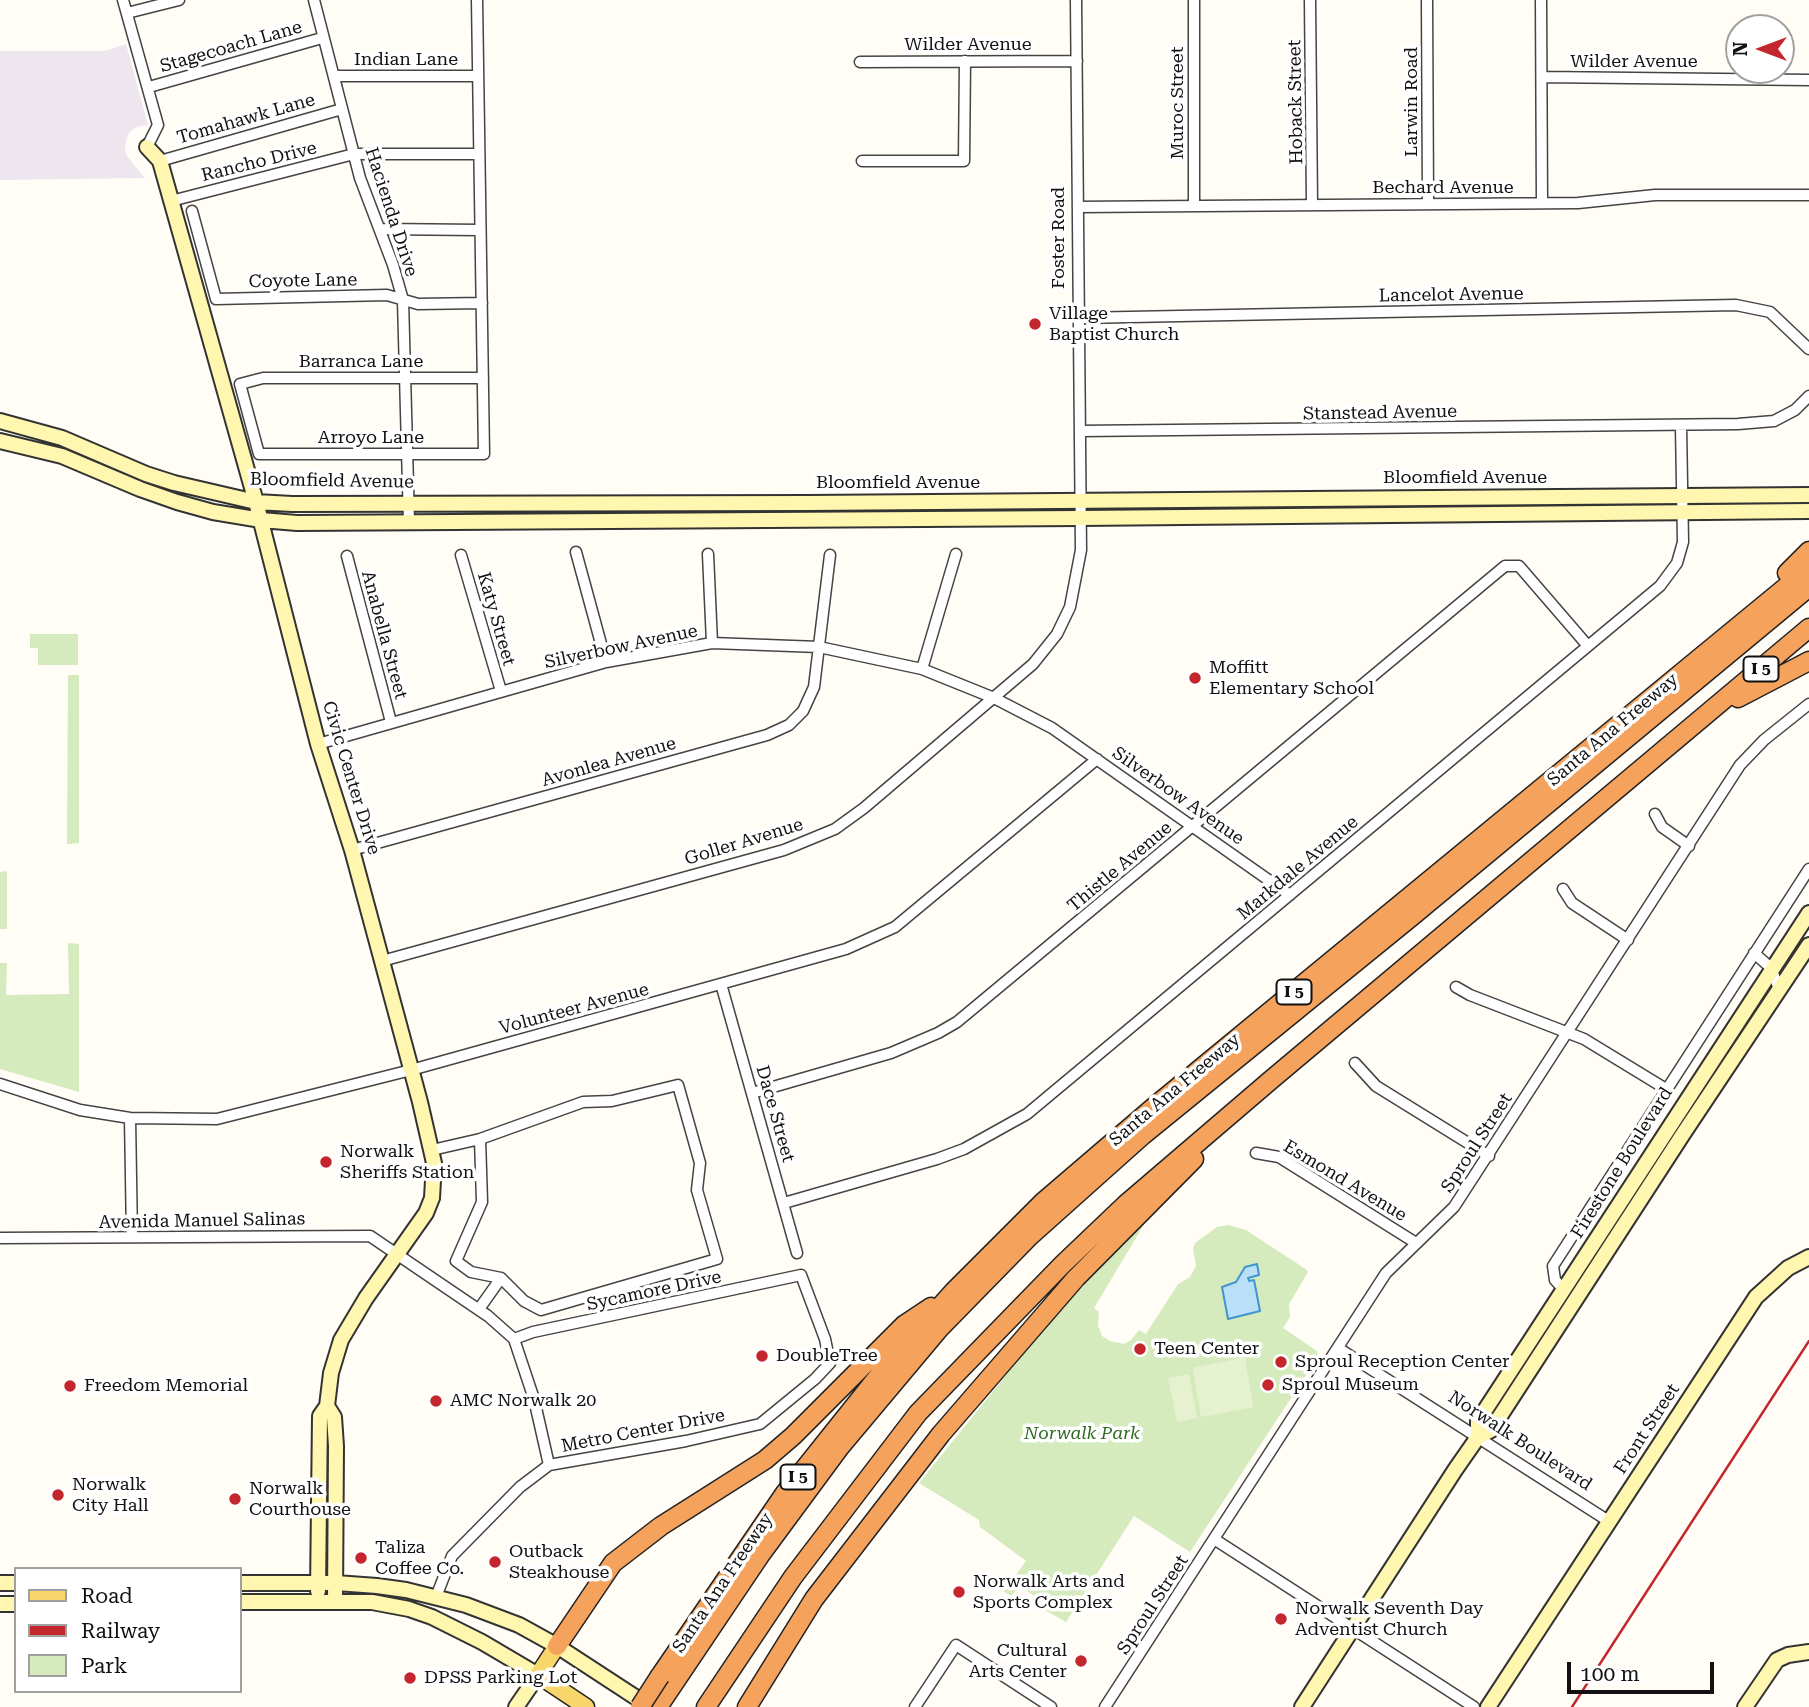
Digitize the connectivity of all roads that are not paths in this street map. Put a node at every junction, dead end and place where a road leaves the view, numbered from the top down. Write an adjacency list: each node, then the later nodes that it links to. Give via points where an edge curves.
1 (123, 0): 10 (street)
2 (179, 0): 10 (street)
3 (314, 0): 11 (street, Hacienda Drive)
4 (477, 0): 16 (street)
5 (1076, 0): 13 (street, Foster Road)
6 (1194, 0): 31 (street, Muroc Street)
7 (1310, 0): 30 (street, Hoback Street)
8 (1427, 0): 28 (street, Larwin Road)
9 (1541, 0): 17 (street)
10 (127, 13): 19 (street)
11 (322, 38): 15 (street, Hacienda Drive); 19 (street, Stagecoach Lane)
12 (965, 61): 13 (street, Wilder Avenue); 14 (street, Wilder Avenue); 25 (street, via 964,161)
13 (1077, 61): 32 (street, Foster Road)
14 (860, 62)
15 (334, 76): 16 (street, Indian Lane); 20 (street, Hacienda Drive)
16 (478, 76): 22 (street)
17 (1542, 77): 18 (street, Wilder Avenue); 29 (street)
18 (1809, 80)
19 (149, 87): 21 (street, via 158,125)
20 (342, 108): 23 (street, Hacienda Drive); 24 (street, Tomahawk Lane)
21 (147, 147): 24 (main road, Civic Center Drive)
22 (479, 153): 23 (street, Rancho Drive); 35 (street)
23 (354, 154): 27 (street, Rancho Drive); 34 (street, Hacienda Drive)
24 (160, 161): 27 (main road, Civic Center Drive)
25 (862, 161)
26 (1809, 195): 29 (street, Bechard Avenue, via 1655,195)
27 (171, 201): 57 (main road, Civic Center Drive)
28 (1428, 203): 29 (street, Bechard Avenue); 30 (street, Bechard Avenue)
29 (1542, 203)
30 (1312, 204): 31 (street, Bechard Avenue)
31 (1194, 205): 32 (street, Bechard Avenue)
32 (1078, 207): 38 (street, Foster Road)
33 (192, 211): 36 (street, Coyote Lane, via 216,299 387,295)
34 (380, 229): 35 (street); 36 (street, Hacienda Drive)
35 (481, 230): 37 (street)
36 (403, 300): 37 (street, Coyote Lane); 40 (street, Hacienda Drive)
37 (482, 303): 41 (street)
38 (1079, 318): 39 (street, Lancelot Avenue, via 1736,305 1770,313); 46 (street, Foster Road)
39 (1809, 349)
40 (406, 378): 41 (street, Barranca Lane); 49 (street, Hacienda Drive); 51 (street, Barranca Lane, via 263,378 240,384)
41 (483, 378): 49 (street, Arroyo Lane, via 484,454)
42 (1809, 396): 44 (street, Stanstead Avenue, via 1774,421)
43 (0, 421): 47 (main road, Bloomfield Avenue)
44 (1681, 426): 46 (street, Stanstead Avenue); 54 (street, Markdale Avenue)
45 (0, 431): 47 (main road, via 44,441)
46 (1080, 432): 55 (street, Foster Road)
47 (54, 435): 50 (main road, Bloomfield Avenue)
48 (0, 441): 52 (main road, Bloomfield Avenue, via 45,450)
49 (406, 453): 51 (street, Arroyo Lane); 60 (street, Hacienda Drive)
50 (102, 454): 52 (main road); 57 (main road, Bloomfield Avenue, via 174,483)
51 (259, 454)
52 (95, 469): 68 (main road, Bloomfield Avenue, via 168,500)
53 (1809, 495): 54 (main road, Bloomfield Avenue)
54 (1683, 496): 56 (main road, Bloomfield Avenue); 63 (street, Markdale Avenue)
55 (1080, 500): 56 (main road, Bloomfield Avenue); 59 (main road, Bloomfield Avenue); 67 (street, Foster Road)
56 (1192, 500): 64 (main road)
57 (256, 502): 60 (main road, Bloomfield Avenue); 68 (main road, Civic Center Drive)
58 (496, 502): 60 (main road, Bloomfield Avenue); 61 (main road, Bloomfield Avenue); 69 (main road)
59 (966, 502): 61 (main road, Bloomfield Avenue); 66 (main road)
60 (409, 503): 70 (street, Hacienda Drive)
61 (834, 503): 65 (main road)
62 (1809, 511): 63 (main road, Bloomfield Avenue)
63 (1684, 513): 64 (main road, Bloomfield Avenue); 83 (street, Markdale Avenue, via 1683,542 1670,575)
64 (1192, 517): 67 (main road, Bloomfield Avenue)
65 (834, 518): 66 (main road, Bloomfield Avenue); 69 (main road, Bloomfield Avenue)
66 (966, 518): 67 (main road, Bloomfield Avenue)
67 (1080, 518): 89 (street, Goller Avenue, via 1081,550 1070,607 1057,634 1033,664)
68 (261, 520): 70 (main road, Bloomfield Avenue); 93 (main road, Civic Center Drive)
69 (496, 522): 70 (main road, Bloomfield Avenue)
70 (409, 523)
71 (1809, 551): 81 (highway)
72 (576, 552): 86 (street)
73 (708, 554): 82 (street)
74 (956, 554): 87 (street)
75 (461, 555): 88 (street, Katy Street)
76 (830, 555): 84 (street, Avonlea Avenue)
77 (347, 556): 92 (street, Anabella Street)
78 (1809, 568): 81 (highway, Santa Ana Freeway / I 5)
79 (1809, 587): 153 (highway, via 1143,1135 1030,1236 939,1329 840,1447)
80 (1809, 628): 91 (highway, I 5)
81 (1727, 637): 132 (highway, Santa Ana Freeway / I 5, via 1155,1106 1043,1202)
82 (712, 643): 84 (street, Silverbow Avenue); 86 (street, Silverbow Avenue)
83 (1588, 646): 96 (street, Thistle Avenue, via 1519,566 1506,566); 101 (street, Markdale Avenue)
84 (819, 647): 87 (street, Silverbow Avenue); 98 (street, Avonlea Avenue, via 814,687 803,710 789,725 767,735)
85 (1809, 661): 91 (highway)
86 (606, 662): 88 (street, Silverbow Avenue)
87 (922, 669): 89 (street, Silverbow Avenue)
88 (501, 691): 92 (street, Silverbow Avenue)
89 (994, 698): 94 (street, Silverbow Avenue, via 1052,728); 106 (street, Goller Avenue, via 835,829 784,850)
90 (1809, 704): 97 (street, Sproul Street, via 1740,765)
91 (1713, 711): 114 (highway, I 5)
92 (391, 722): 93 (street, Silverbow Avenue)
93 (318, 744): 98 (main road, Civic Center Drive)
94 (1097, 759): 96 (street, Silverbow Avenue); 108 (street, Volunteer Avenue, via 895,927 846,949)
95 (1654, 814): 97 (street, via 1662,827)
96 (1194, 826): 101 (street, Silverbow Avenue); 117 (street, Thistle Avenue, via 947,1028 891,1053)
97 (1689, 846): 103 (street, Sproul Street)
98 (352, 850): 106 (main road, Civic Center Drive)
99 (1809, 869): 105 (street)
100 (1563, 889): 103 (street, via 1572,903)
101 (1290, 895): 123 (street, Markdale Avenue, via 1027,1114 964,1149)
102 (1809, 913): 107 (main road, Firestone Boulevard)
103 (1628, 940): 111 (street, Sproul Street)
104 (1809, 945): 110 (main road, Firestone Boulevard)
105 (1754, 953): 107 (street); 116 (street)
106 (382, 961): 113 (main road, Civic Center Drive)
107 (1771, 968): 110 (street); 131 (main road, Firestone Boulevard)
108 (721, 984): 113 (street, Volunteer Avenue); 117 (street, Dace Street)
109 (1456, 987): 111 (street)
110 (1779, 989): 138 (main road, Firestone Boulevard, via 1492,1430)
111 (1567, 1032): 116 (street); 122 (street, Sproul Street)
112 (1355, 1063): 122 (street, via 1376,1087)
113 (411, 1070): 118 (street, Volunteer Avenue, via 217,1119); 120 (main road, Civic Center Drive)
114 (1272, 1079): 154 (highway, I 5, via 1117,1212 918,1412 793,1577); 160 (highway, via 1076,1278 942,1434 814,1599)
115 (0, 1084): 118 (street, Volunteer Avenue, via 80,1110)
116 (1666, 1090): 131 (street, via 1553,1266 1555,1280)
117 (752, 1093): 123 (street, Dace Street)
118 (130, 1118): 124 (street)
119 (480, 1139): 120 (street); 130 (street, via 482,1202 456,1261 471,1272); 130 (street, via 583,1102 612,1101 678,1085 700,1163 697,1190 717,1259 541,1310 524,1301)
120 (432, 1150): 128 (main road, Civic Center Drive, via 432,1198)
121 (1256, 1153): 126 (street, Esmond Avenue, via 1279,1157)
122 (1489, 1156): 126 (street, Sproul Street, via 1454,1207)
123 (784, 1203): 127 (street, Dace Street)
124 (132, 1237): 125 (street, Avenida Manuel Salinas); 128 (street, Avenida Manuel Salinas, via 366,1235)
125 (0, 1238)
126 (1416, 1243): 136 (street, Sproul Street, via 1386,1273)
127 (797, 1253)
128 (398, 1254): 133 (street, Avenida Manuel Salinas); 137 (main road, Civic Center Drive, via 341,1340)
129 (1809, 1257): 140 (main road, Front Street, via 1788,1268 1756,1297)
130 (501, 1278): 133 (street)
131 (1564, 1290): 138 (main road, Firestone Boulevard, via 1478,1421)
132 (954, 1291): 150 (highway, via 904,1325 765,1460 661,1526 613,1563); 153 (highway, Santa Ana Freeway / I 5, via 884,1369 785,1493)
133 (479, 1309): 134 (street, Avenida Manuel Salinas)
134 (514, 1339): 135 (street, Sycamore Drive, via 801,1275); 139 (street)
135 (825, 1339): 139 (street, Metro Center Drive, via 830,1363 760,1424)
136 (1338, 1348): 138 (street, Norwalk Boulevard); 141 (street, Sproul Street)
137 (327, 1406): 143 (main road, Civic Center Drive, via 320,1416); 144 (main road, Civic Center Drive, via 334,1417)
138 (1478, 1437): 140 (street, Norwalk Boulevard); 149 (main road, Firestone Boulevard)
139 (549, 1465): 145 (street, Metro Center Drive, via 520,1487 452,1556)
140 (1610, 1522): 166 (main road, Front Street)
141 (1214, 1539): 149 (street); 163 (street, Sproul Street)
142 (242, 1583): 143 (main road)
143 (319, 1583): 144 (main road); 147 (main road, Civic Center Drive)
144 (336, 1583): 145 (main road); 146 (main road, Civic Center Drive)
145 (436, 1597): 150 (main road, via 519,1625)
146 (335, 1600): 147 (main road); 152 (main road, via 383,1604 432,1617)
147 (316, 1601): 148 (main road)
148 (242, 1602)
149 (1352, 1630): 164 (main road, Firestone Boulevard); 165 (street)
150 (557, 1646): 152 (main road); 158 (main road)
151 (1809, 1652): 167 (main road, via 1777,1660)
152 (538, 1675): 155 (main road); 156 (main road)
153 (666, 1680): 157 (highway, Santa Ana Freeway / I 5, bridge); 159 (highway)
154 (710, 1701)
155 (516, 1707)
156 (586, 1707)
157 (640, 1707)
158 (650, 1707)
159 (658, 1707)
160 (747, 1707)
161 (915, 1707): 162 (street, via 956,1645)
162 (1051, 1707)
163 (1105, 1707)
164 (1302, 1707)
165 (1474, 1707)
166 (1488, 1707)
167 (1745, 1707)

